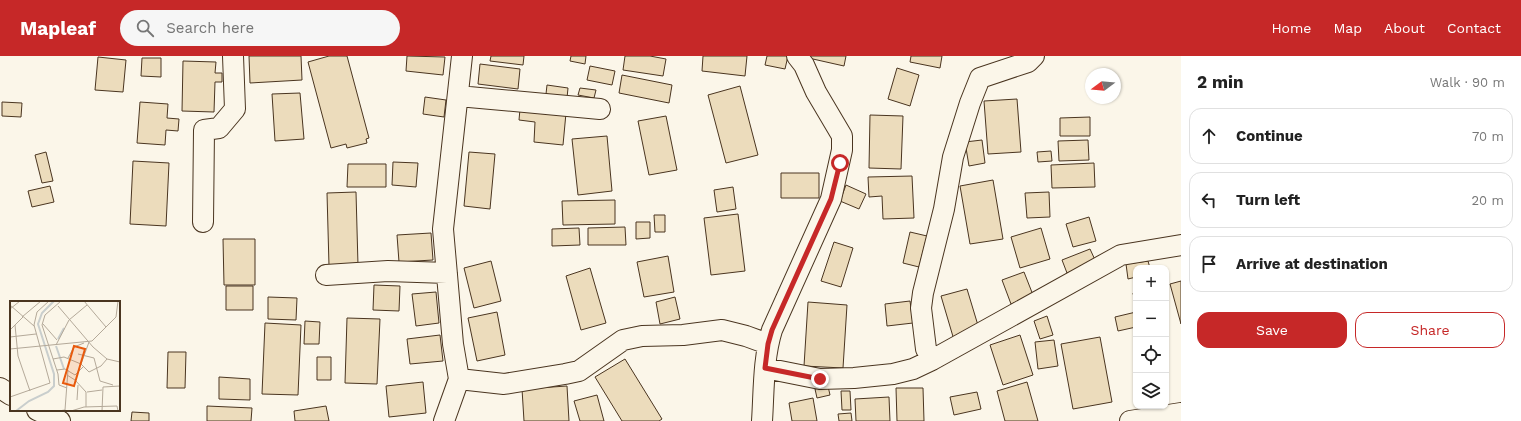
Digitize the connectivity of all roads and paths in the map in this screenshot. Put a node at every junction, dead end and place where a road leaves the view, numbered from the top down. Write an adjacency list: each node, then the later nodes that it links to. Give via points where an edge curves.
1 (233, 56): 7 (street, via 235,110 219,128 204,130)
2 (462, 56): 5 (street)
3 (798, 56): 11 (street, via 842,136 842,150 831,199)
4 (1034, 56): 12 (street, via 1028,62 980,78 970,103 954,157 923,293 921,308 926,349)
5 (458, 96): 6 (street); 9 (street, via 443,229)
6 (600, 109)
7 (203, 222)
8 (1181, 245): 12 (street, via 1121,255)
9 (447, 273): 10 (street, via 388,271); 14 (street, via 453,344)
10 (326, 275)
11 (768, 344): 13 (street); 14 (street, via 722,330 683,335 642,336 624,340 578,371 504,384)
12 (932, 360): 13 (street, via 913,369 893,374 854,378 820,379)
13 (765, 368): 21 (street)
14 (459, 379): 20 (street)
15 (0, 388): 16 (street)
16 (10, 394)
17 (39, 411): 19 (street)
18 (1181, 413): 22 (street)
19 (60, 421)
20 (444, 421)
21 (762, 421)
22 (1130, 421)

